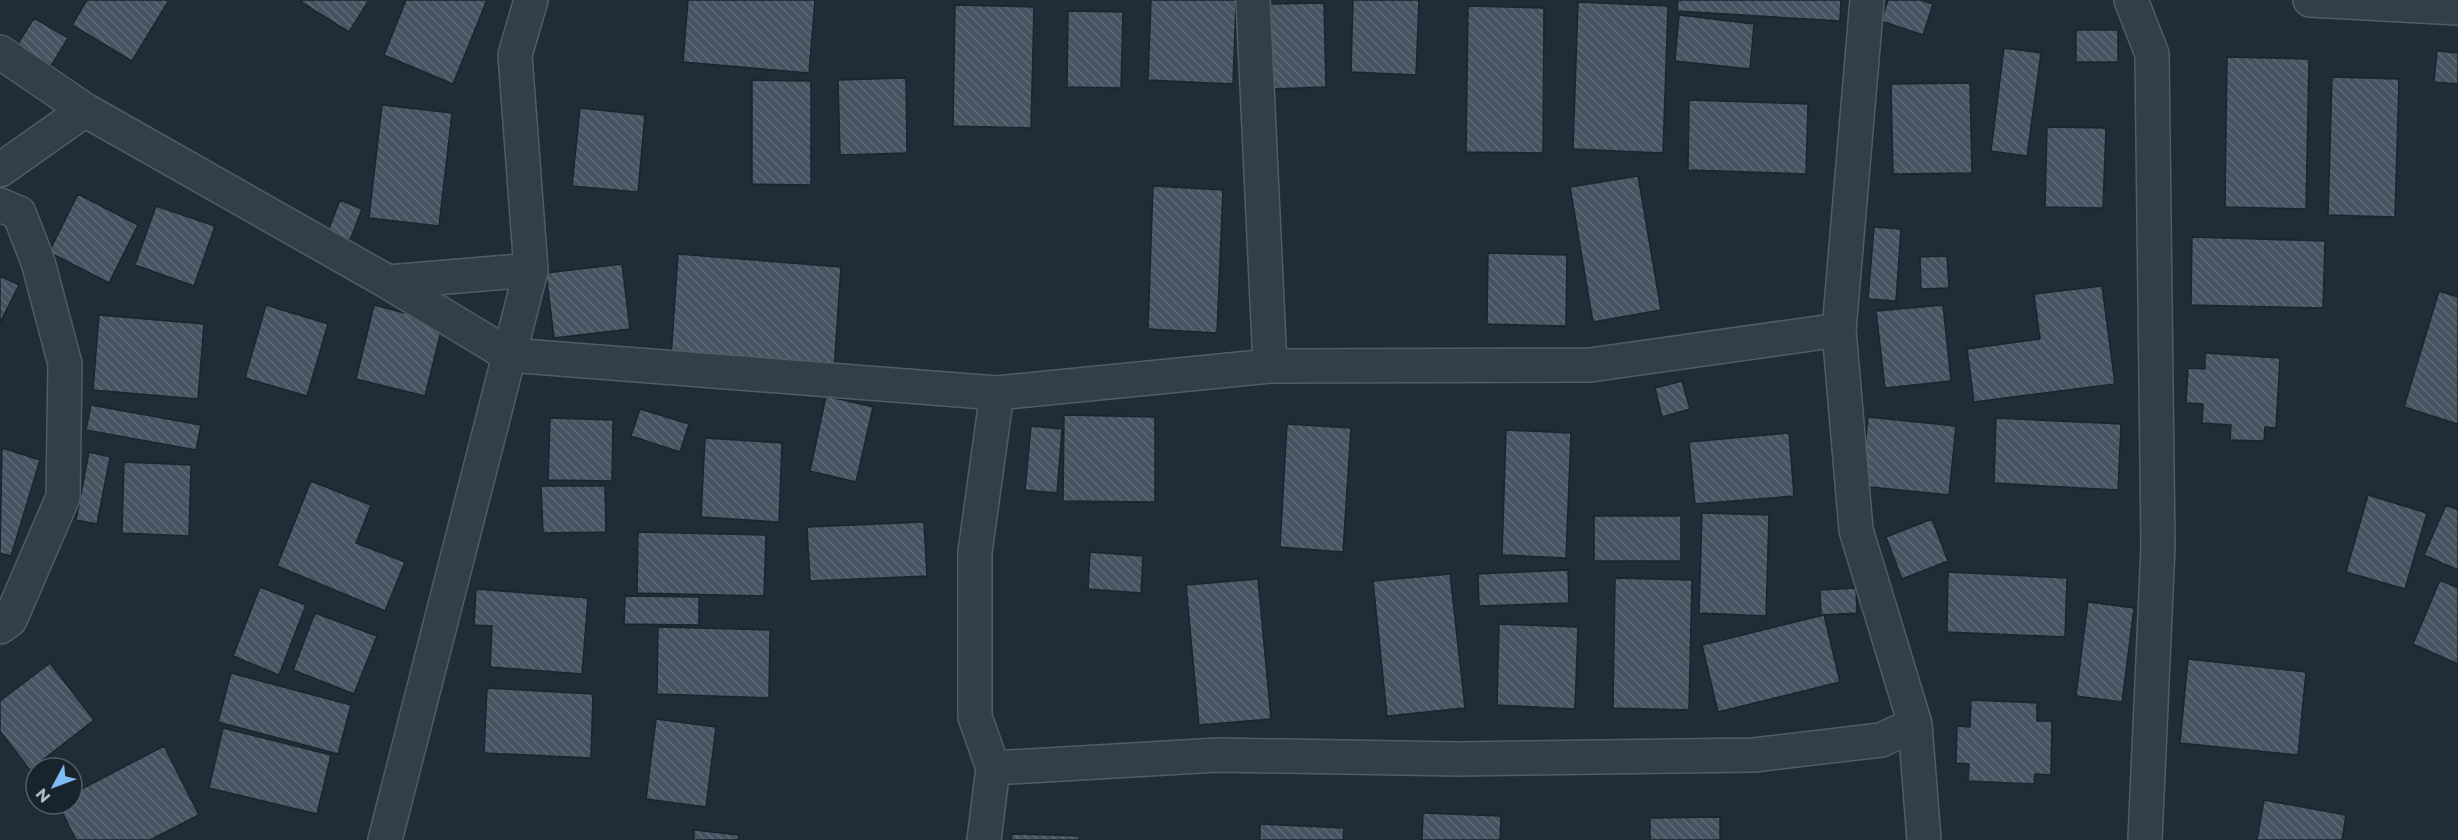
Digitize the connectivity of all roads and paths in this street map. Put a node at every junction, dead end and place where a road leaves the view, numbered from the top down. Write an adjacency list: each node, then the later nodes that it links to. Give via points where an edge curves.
1 (531, 0): 11 (street, via 514,55)
2 (1253, 0): 15 (street)
3 (1867, 0): 13 (street)
4 (2131, 0): 23 (street, via 2152,54 2158,547)
5 (2310, 0): 6 (street)
6 (2458, 8)
7 (0, 52): 8 (street)
8 (85, 110): 9 (street); 12 (street)
9 (0, 170)
10 (0, 205): 17 (street, via 19,213 38,262 64,375 63,497 10,620)
11 (531, 270): 12 (street); 14 (street)
12 (388, 282): 14 (street)
13 (1839, 330): 15 (street, via 1590,365); 18 (street, via 1856,530)
14 (508, 355): 16 (street); 20 (street)
15 (1270, 366): 16 (street)
16 (997, 393): 19 (street, via 975,552 975,717)
17 (0, 627)
18 (1915, 724): 19 (street, via 1881,740 1754,755 1458,759 1218,755); 22 (street)
19 (993, 768): 21 (street)
20 (385, 840)
21 (984, 840)
22 (1924, 840)
23 (2145, 840)

